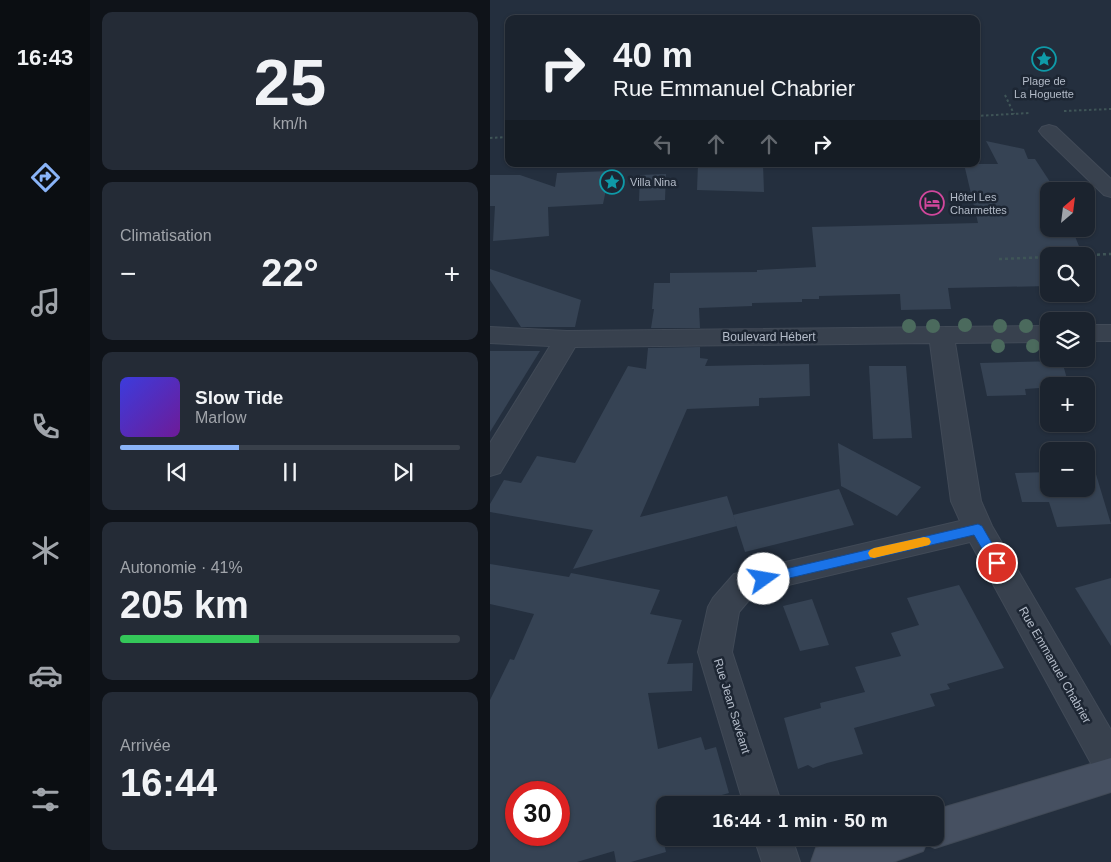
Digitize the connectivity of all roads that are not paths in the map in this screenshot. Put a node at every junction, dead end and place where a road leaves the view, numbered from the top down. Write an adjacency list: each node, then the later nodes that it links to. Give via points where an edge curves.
1 (1049, 131): 2 (street)
2 (1111, 191)
3 (1095, 333): 4 (street)
4 (1111, 333)
5 (490, 334): 8 (street, Boulevard Hébert)
6 (1040, 334): 7 (street, Boulevard Hébert)
7 (940, 336): 8 (street, Boulevard Hébert); 10 (street, Rue Emmanuel Chabrier, via 966,501)
8 (567, 338): 9 (street)
9 (490, 466)
10 (978, 529): 11 (street, Rue Emmanuel Chabrier); 13 (street, Rue Jean Savéant, via 745,583 724,607 715,652)
11 (1111, 764)
12 (1111, 775): 14 (main road)
13 (760, 796)
14 (944, 826)
15 (776, 846): 17 (street)
16 (883, 846): 18 (main road)
17 (781, 862)
18 (830, 862)

